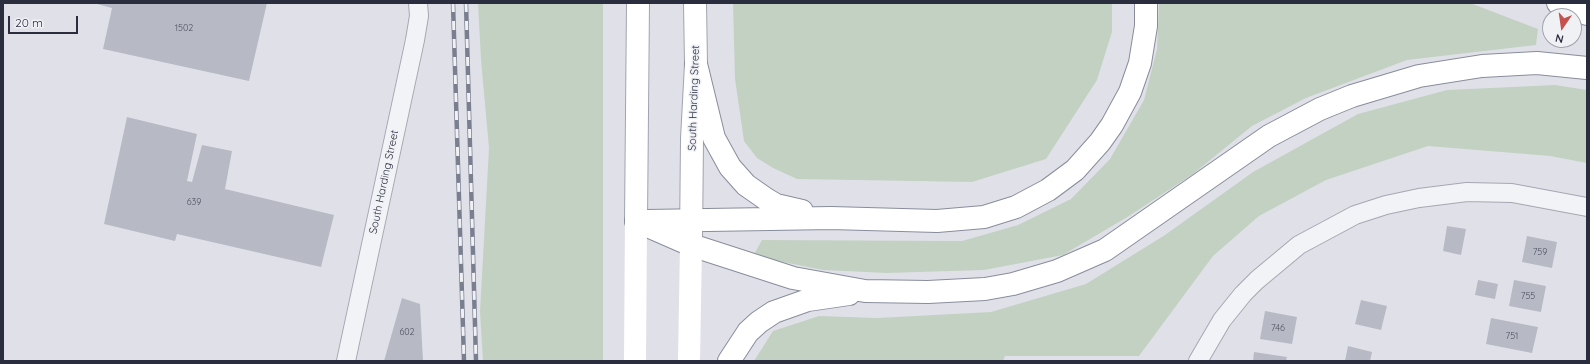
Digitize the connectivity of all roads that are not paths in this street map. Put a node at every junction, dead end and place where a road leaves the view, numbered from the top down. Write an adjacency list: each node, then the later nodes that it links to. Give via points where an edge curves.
1 (418, 3): 15 (street, South Harding Street, via 419,16 415,40)
2 (638, 3): 11 (main road)
3 (695, 3): 7 (main road, South Harding Street)
4 (1146, 3): 10 (main road, via 1146,26 1140,63 1122,109 1087,158 1048,190 998,213 963,220)
5 (1558, 3): 6 (main road)
6 (1587, 14)
7 (696, 64): 10 (main road, via 714,138 737,177 776,205); 12 (main road, South Harding Street)
8 (1587, 68): 14 (main road, via 1537,63 1482,66 1431,74 1373,88 1336,102 1282,128 1249,148 1120,242 1074,265 1013,284 985,289 928,292)
9 (1587, 207): 19 (street, via 1512,193 1480,192 1436,195 1386,205 1346,219 1299,245 1243,294 1219,324)
10 (831, 218): 12 (main road)
11 (636, 221): 12 (main road); 13 (main road); 16 (main road)
12 (691, 221): 13 (main road, South Harding Street)
13 (690, 245): 14 (main road, via 793,278); 17 (main road, South Harding Street)
14 (865, 291): 18 (main road, via 808,300 774,312 748,332)
15 (346, 361)
16 (635, 361)
17 (689, 361)
18 (729, 361)
19 (1198, 361)

